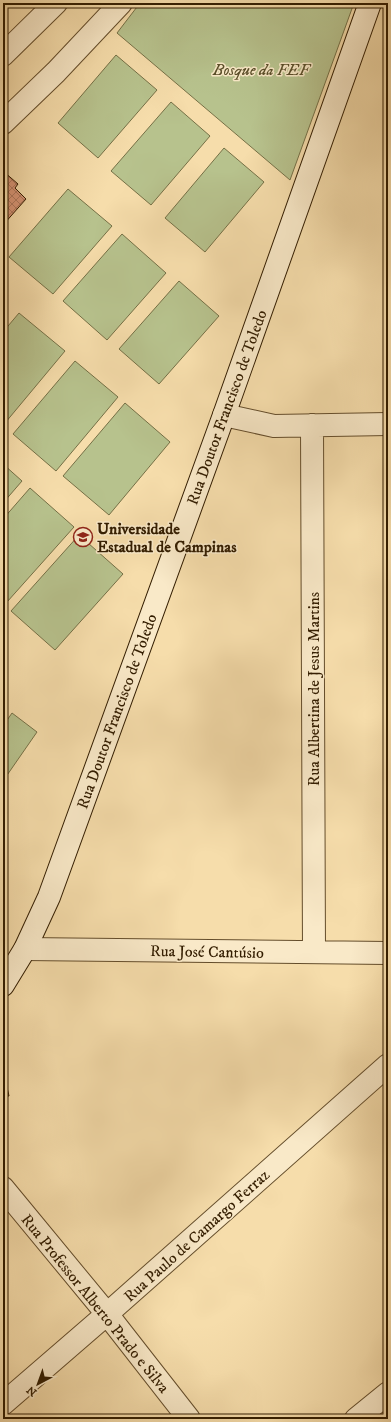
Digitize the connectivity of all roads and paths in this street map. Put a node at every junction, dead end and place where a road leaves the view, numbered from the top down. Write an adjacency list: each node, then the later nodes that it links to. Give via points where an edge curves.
1 (56, 3): 4 (street)
2 (121, 3): 5 (street, via 56,72)
3 (370, 3): 6 (street, Rua Doutor Francisco de Toledo)
4 (3, 55)
5 (3, 122)
6 (224, 414): 8 (street, via 274,426); 9 (street, Rua Doutor Francisco de Toledo, via 49,897)
7 (388, 424): 8 (street)
8 (312, 425): 10 (street, Rua Albertina de Jesus Martins)
9 (25, 949): 10 (street, Rua José Cantúsio); 12 (street, Rua Doutor Francisco de Toledo)
10 (314, 952): 11 (street, Rua José Cantúsio)
11 (388, 953)
12 (3, 985)
13 (388, 1065): 15 (street, Rua Paulo de Camargo Ferraz)
14 (3, 1188): 15 (street, Rua Professor Alberto Prado e Silva)
15 (107, 1314): 17 (street, Rua Paulo de Camargo Ferraz); 18 (street, Rua Professor Alberto Prado e Silva)
16 (388, 1393): 19 (street)
17 (3, 1404)
18 (189, 1419)
19 (356, 1419)

